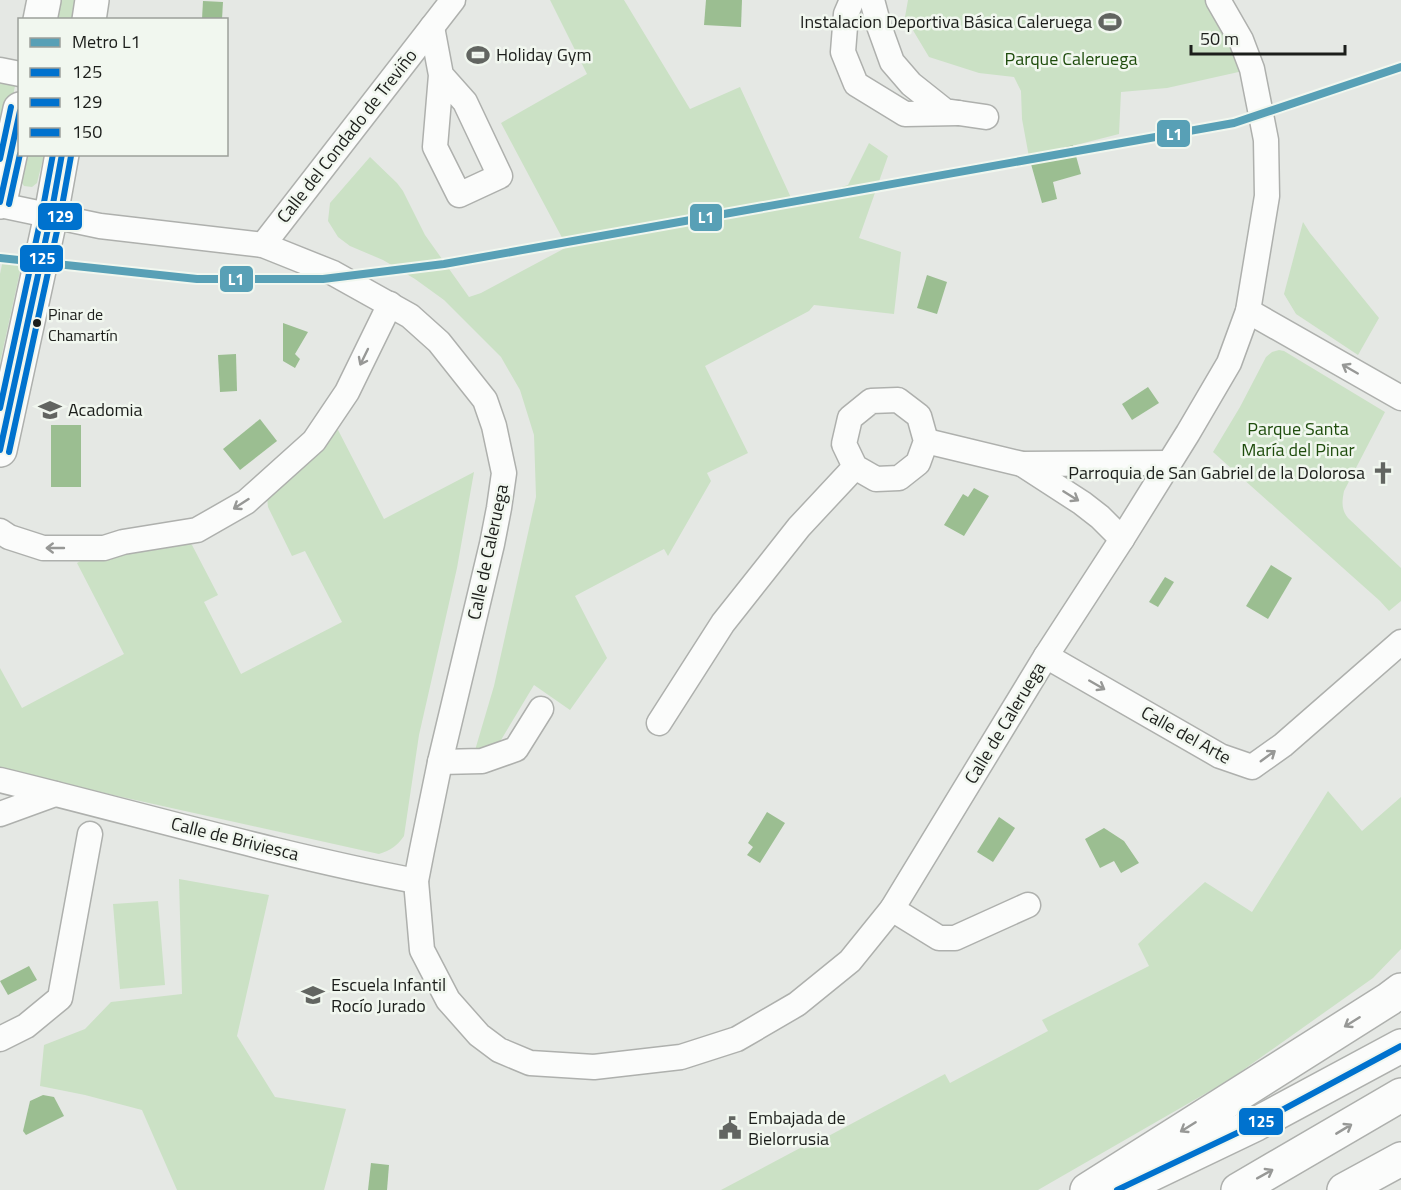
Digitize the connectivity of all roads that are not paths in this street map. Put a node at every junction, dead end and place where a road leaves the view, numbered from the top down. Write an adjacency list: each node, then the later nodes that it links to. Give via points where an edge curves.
1 (45, 0): 7 (main road)
2 (92, 0): 8 (main road)
3 (852, 0): 13 (street, via 846,14 843,52 856,84 904,114)
4 (872, 0): 13 (street, via 892,62 911,84 945,111)
5 (1218, 0): 21 (street, Calle de Caleruega, via 1252,69 1266,140 1267,196)
6 (452, 1): 9 (street, Calle del Condado de Treviño)
7 (40, 18)
8 (88, 18)
9 (432, 27): 12 (street, Calle del Condado de Treviño); 19 (street, Calle del Condado de Treviño)
10 (0, 70): 11 (street)
11 (18, 74)
12 (441, 75)
13 (958, 113): 14 (street)
14 (986, 117)
15 (18, 118): 17 (main road)
16 (62, 156): 18 (main road)
17 (0, 204): 18 (street, Calle de Caleruega)
18 (51, 215): 19 (street, Calle de Caleruega, via 100,226); 24 (main road)
19 (263, 245): 20 (street, Calle de Caleruega, via 333,273)
20 (390, 304): 28 (street, one-way to 28, via 347,392 314,441 236,508 196,530 104,548 42,548); 34 (street, Calle de Caleruega, via 439,342 485,400 504,473 487,566)
21 (1248, 311): 22 (street, one-way to 21); 25 (street, Calle de Caleruega, via 1228,363)
22 (1401, 398)
23 (926, 441): 26 (street); 27 (street, via 918,464 899,478 876,479); 27 (street, via 919,416 897,400 871,401 850,418 844,444)
24 (0, 450)
25 (1169, 463): 26 (street); 29 (street, Calle de Caleruega)
26 (1023, 464): 29 (street, one-way to 29, via 1082,503)
27 (855, 467): 33 (street, via 799,527 723,623)
28 (0, 531)
29 (1122, 539): 31 (street, Calle de Caleruega)
30 (1401, 642): 31 (street, Calle del Arte, one-way to 30, via 1220,756 1252,767 1283,745)
31 (1046, 656): 41 (street, Calle de Caleruega)
32 (541, 709): 34 (street, via 516,748 482,761)
33 (659, 723)
34 (440, 762): 39 (street, Calle de Caleruega)
35 (0, 780): 36 (street, Calle de Briviesca)
36 (55, 794): 37 (street); 39 (street, Calle de Briviesca, via 224,838)
37 (0, 814)
38 (90, 834): 43 (street, via 60,998 26,1026)
39 (417, 881): 41 (street, Calle de Caleruega, via 422,950 448,1000 478,1035 499,1050 530,1063 594,1067 681,1057 737,1039 797,1004 850,961)
40 (1028, 905): 41 (street, via 956,938 939,938)
41 (892, 909)
42 (1401, 990): 47 (main road, one-way to 47)
43 (0, 1039)
44 (1401, 1046): 48 (main road, via 1256,1124)
45 (1401, 1095): 49 (main road, one-way to 45)
46 (1401, 1159): 50 (main road)
47 (1087, 1190)
48 (1117, 1190)
49 (1238, 1190)
50 (1344, 1190)

